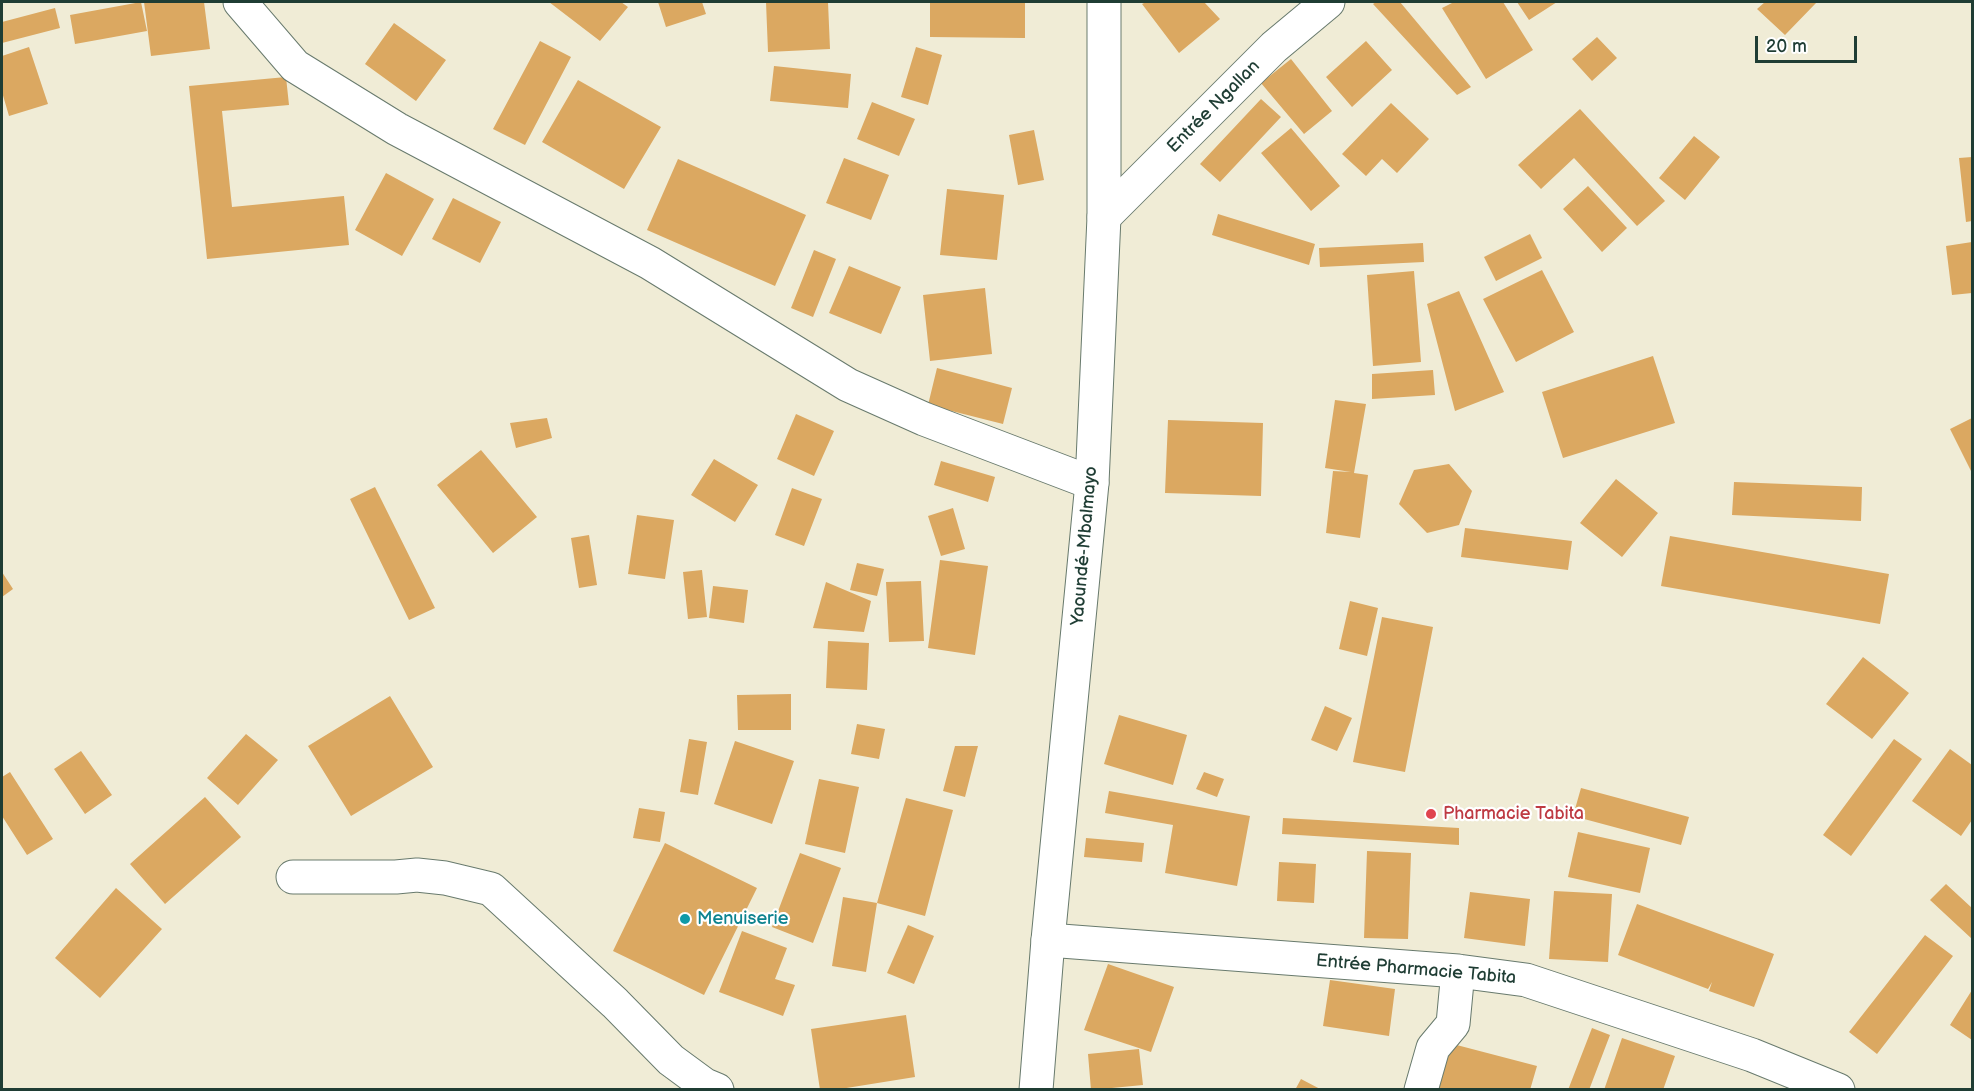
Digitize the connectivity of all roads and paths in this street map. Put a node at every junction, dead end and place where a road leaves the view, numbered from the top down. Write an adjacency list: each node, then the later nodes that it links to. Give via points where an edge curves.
1 (240, 2): 5 (main road, via 295,66 396,129 650,263 848,385 924,419)
2 (1104, 2): 4 (main road, Yaoundé-Mbalmayo)
3 (1328, 2): 4 (main road, Entrée Ngallan, via 1274,47)
4 (1104, 216): 5 (main road, Yaoundé-Mbalmayo)
5 (1092, 483): 7 (main road, Yaoundé-Mbalmayo)
6 (293, 877): 9 (main road, via 417,875 491,889 615,1002 671,1060 705,1085)
7 (1048, 940): 8 (main road, Entrée Pharmacie Tabita); 10 (main road, Yaoundé-Mbalmayo)
8 (1458, 971): 11 (main road, via 1453,1024 1433,1048); 12 (main road, Entrée Pharmacie Tabita, via 1526,980 1752,1055)
9 (717, 1089)
10 (1036, 1089)
11 (1421, 1089)
12 (1838, 1089)

